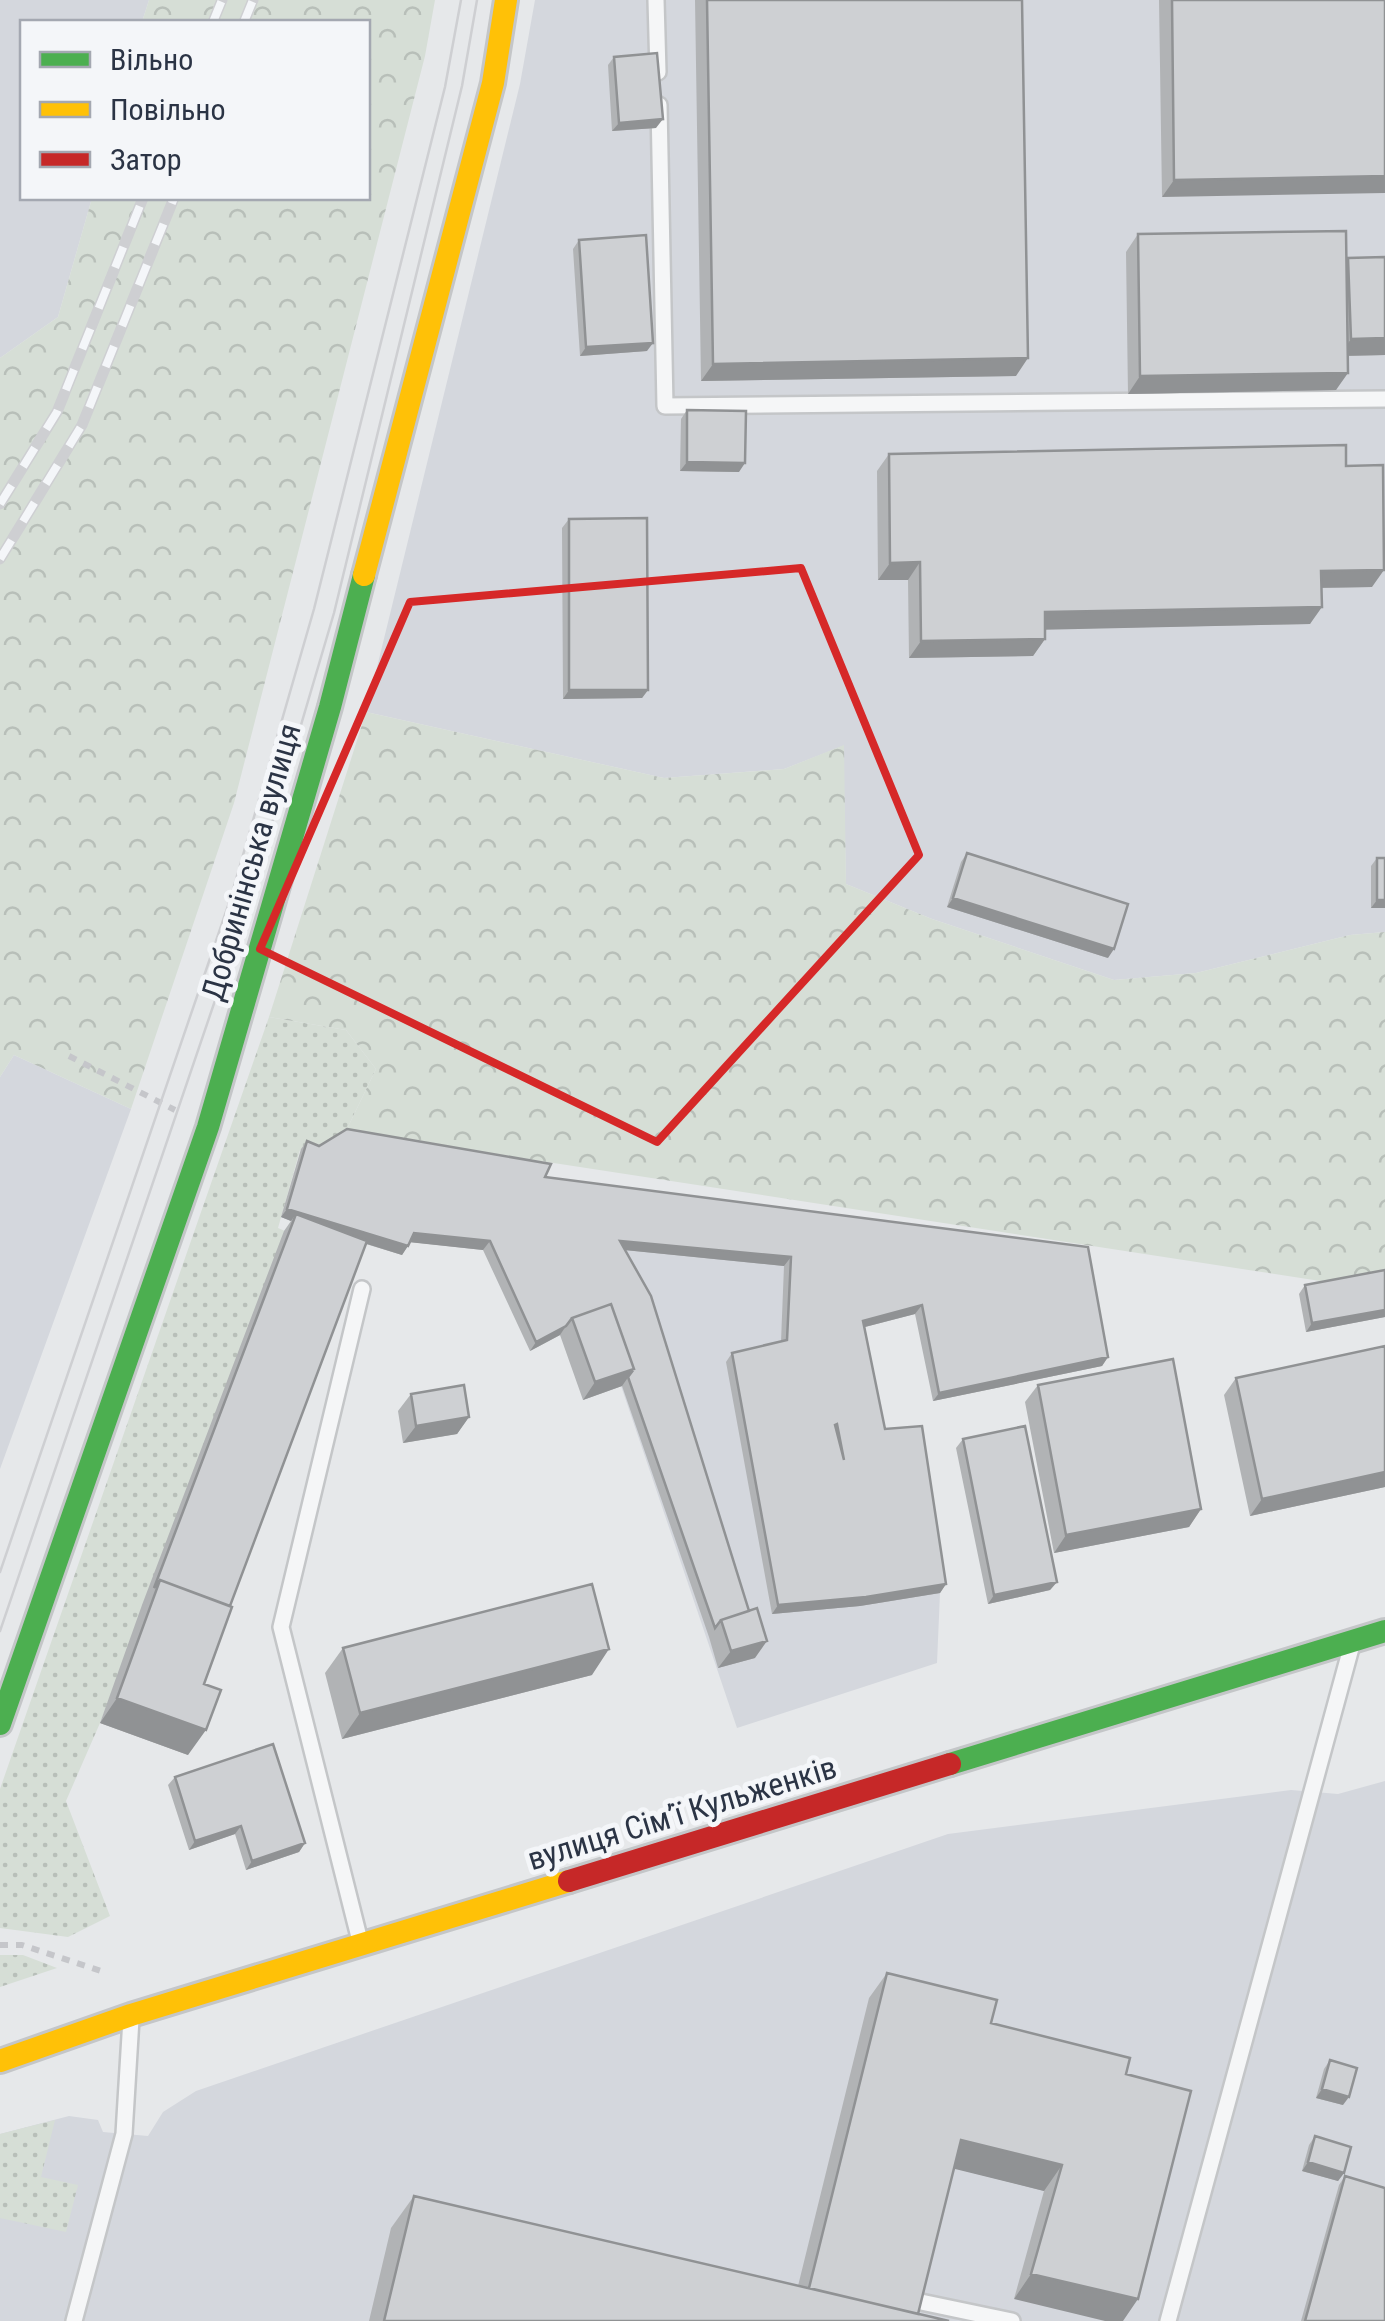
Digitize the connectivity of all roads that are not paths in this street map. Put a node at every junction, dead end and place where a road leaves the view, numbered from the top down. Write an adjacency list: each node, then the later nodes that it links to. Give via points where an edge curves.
1 (506, 0): 7 (street, Добринінська вулиця, via 493,83 330,707 208,1128)
2 (656, 0): 3 (lane, via 665,406)
3 (1385, 398)
4 (362, 1290): 8 (lane, via 280,1628)
5 (1385, 1631): 6 (street, вулиця Сімʼї Кульженків)
6 (1354, 1639): 8 (street, вулиця Сімʼї Кульженків); 14 (lane)
7 (0, 1724)
8 (362, 1947): 9 (street, вулиця Сімʼї Кульженків)
9 (131, 2016): 10 (street, вулиця Сімʼї Кульженків); 12 (lane, via 124,2134)
10 (0, 2061)
11 (921, 2302): 13 (lane)
12 (74, 2321)
13 (1012, 2321)
14 (1168, 2321)

